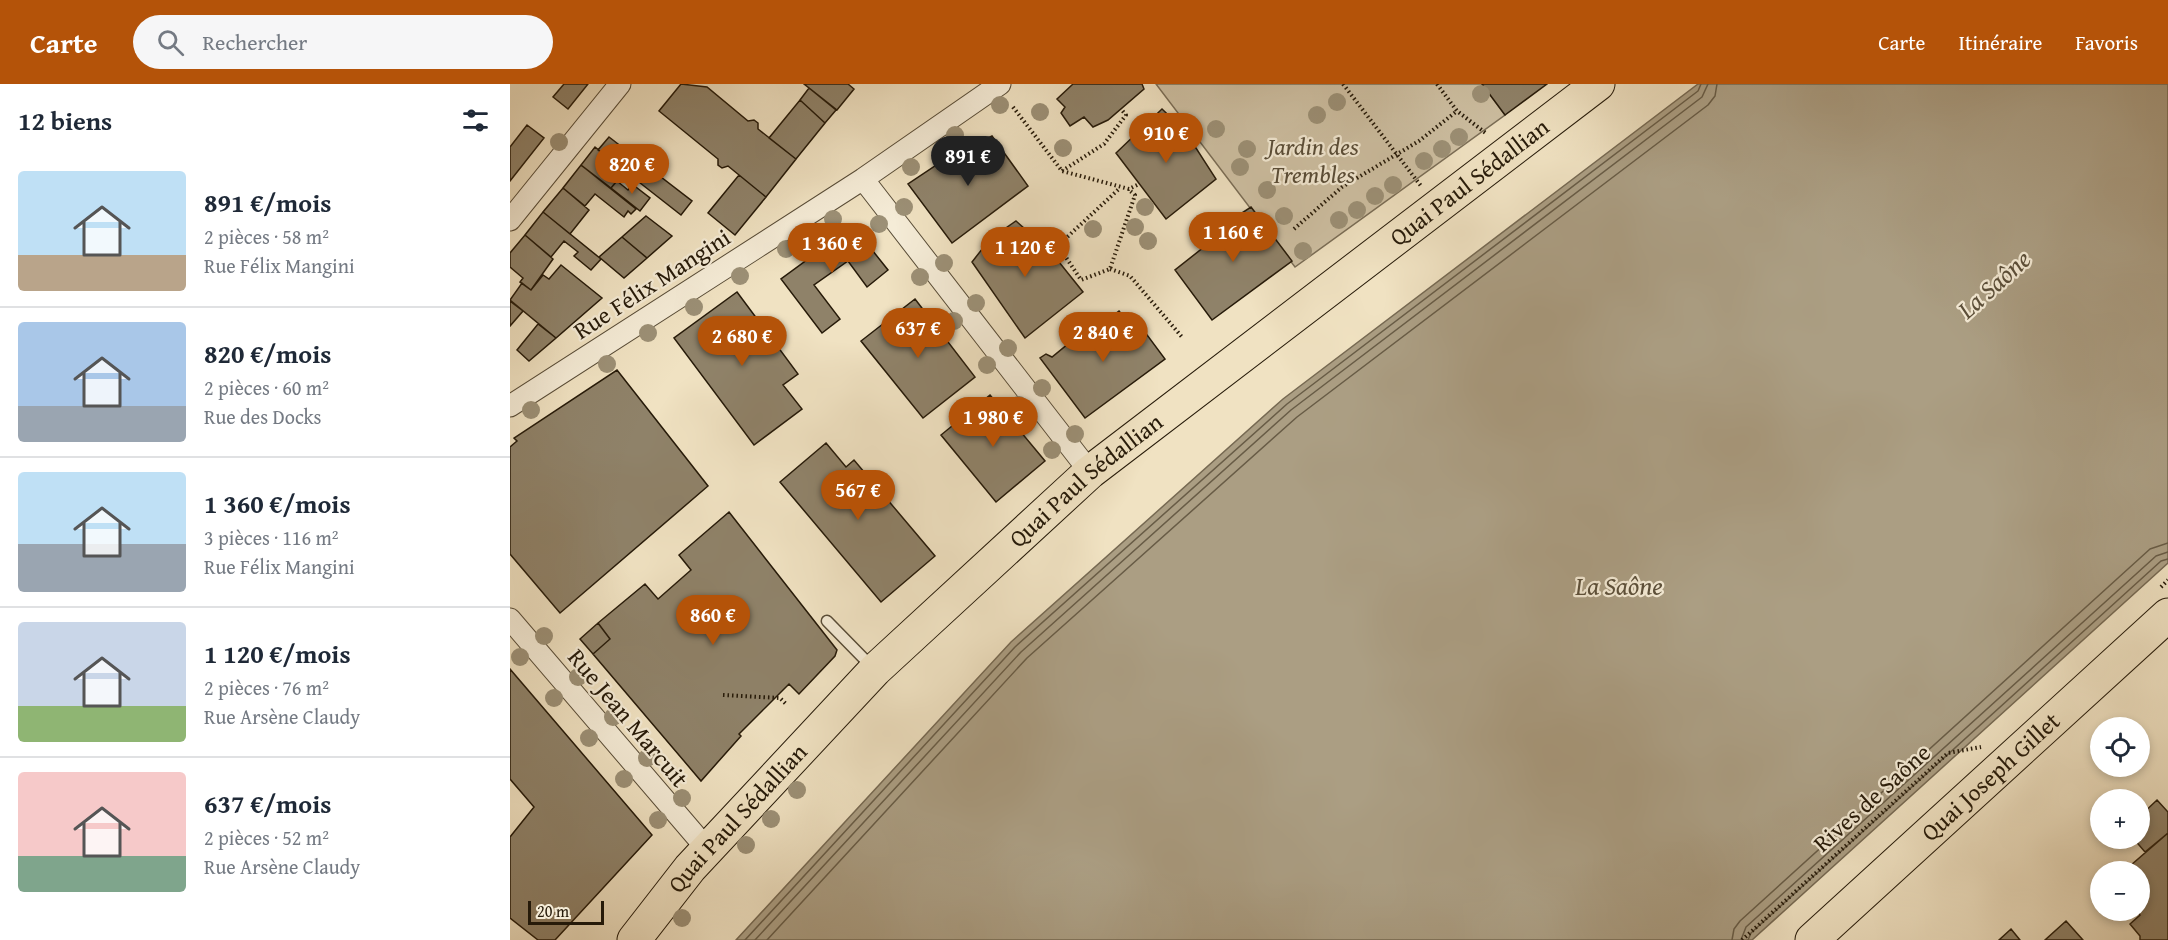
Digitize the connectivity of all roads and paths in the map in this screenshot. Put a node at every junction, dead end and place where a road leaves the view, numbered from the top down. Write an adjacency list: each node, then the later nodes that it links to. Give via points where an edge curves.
1 (620, 84): 17 (street)
2 (1343, 84): 10 (path)
3 (1437, 84): 8 (path)
4 (1598, 84): 9 (main road, Quai Paul Sédallian)
5 (995, 85): 12 (street, Rue Félix Mangini)
6 (1013, 107): 11 (path)
7 (1121, 109): 11 (path, via 1126,116 1104,144)
8 (1457, 111): 9 (path); 10 (path)
9 (1510, 150): 16 (main road, Quai Paul Sédallian)
10 (1397, 154): 16 (path); 18 (path, via 1342,187)
11 (1062, 171): 14 (path)
12 (863, 179): 23 (street, Rue Félix Mangini); 24 (street)
13 (1139, 184): 15 (path)
14 (1120, 187): 15 (path); 19 (path)
15 (1129, 189): 21 (path, via 1135,195)
16 (1437, 207): 24 (main road, Quai Paul Sédallian)
17 (510, 220)
18 (1294, 229)
19 (1059, 247): 20 (path); 21 (path, via 1081,280)
20 (1051, 252)
21 (1110, 269): 22 (path, via 1130,276)
22 (1182, 338)
23 (510, 406)
24 (1090, 472): 29 (main road, Quai Paul Sédallian)
25 (2168, 580): 26 (path)
26 (2164, 602): 36 (main road, Quai Joseph Gillet)
27 (510, 619): 33 (street, Rue Jean Marcuit)
28 (827, 621): 29 (lane)
29 (875, 670): 33 (main road, Quai Paul Sédallian)
30 (723, 695): 31 (path, via 780,698)
31 (788, 705)
32 (1985, 746): 35 (path, Rives de Saône, via 1948,753)
33 (707, 849): 34 (main road, Quai Paul Sédallian)
34 (634, 940)
35 (1742, 940)
36 (1812, 940)

